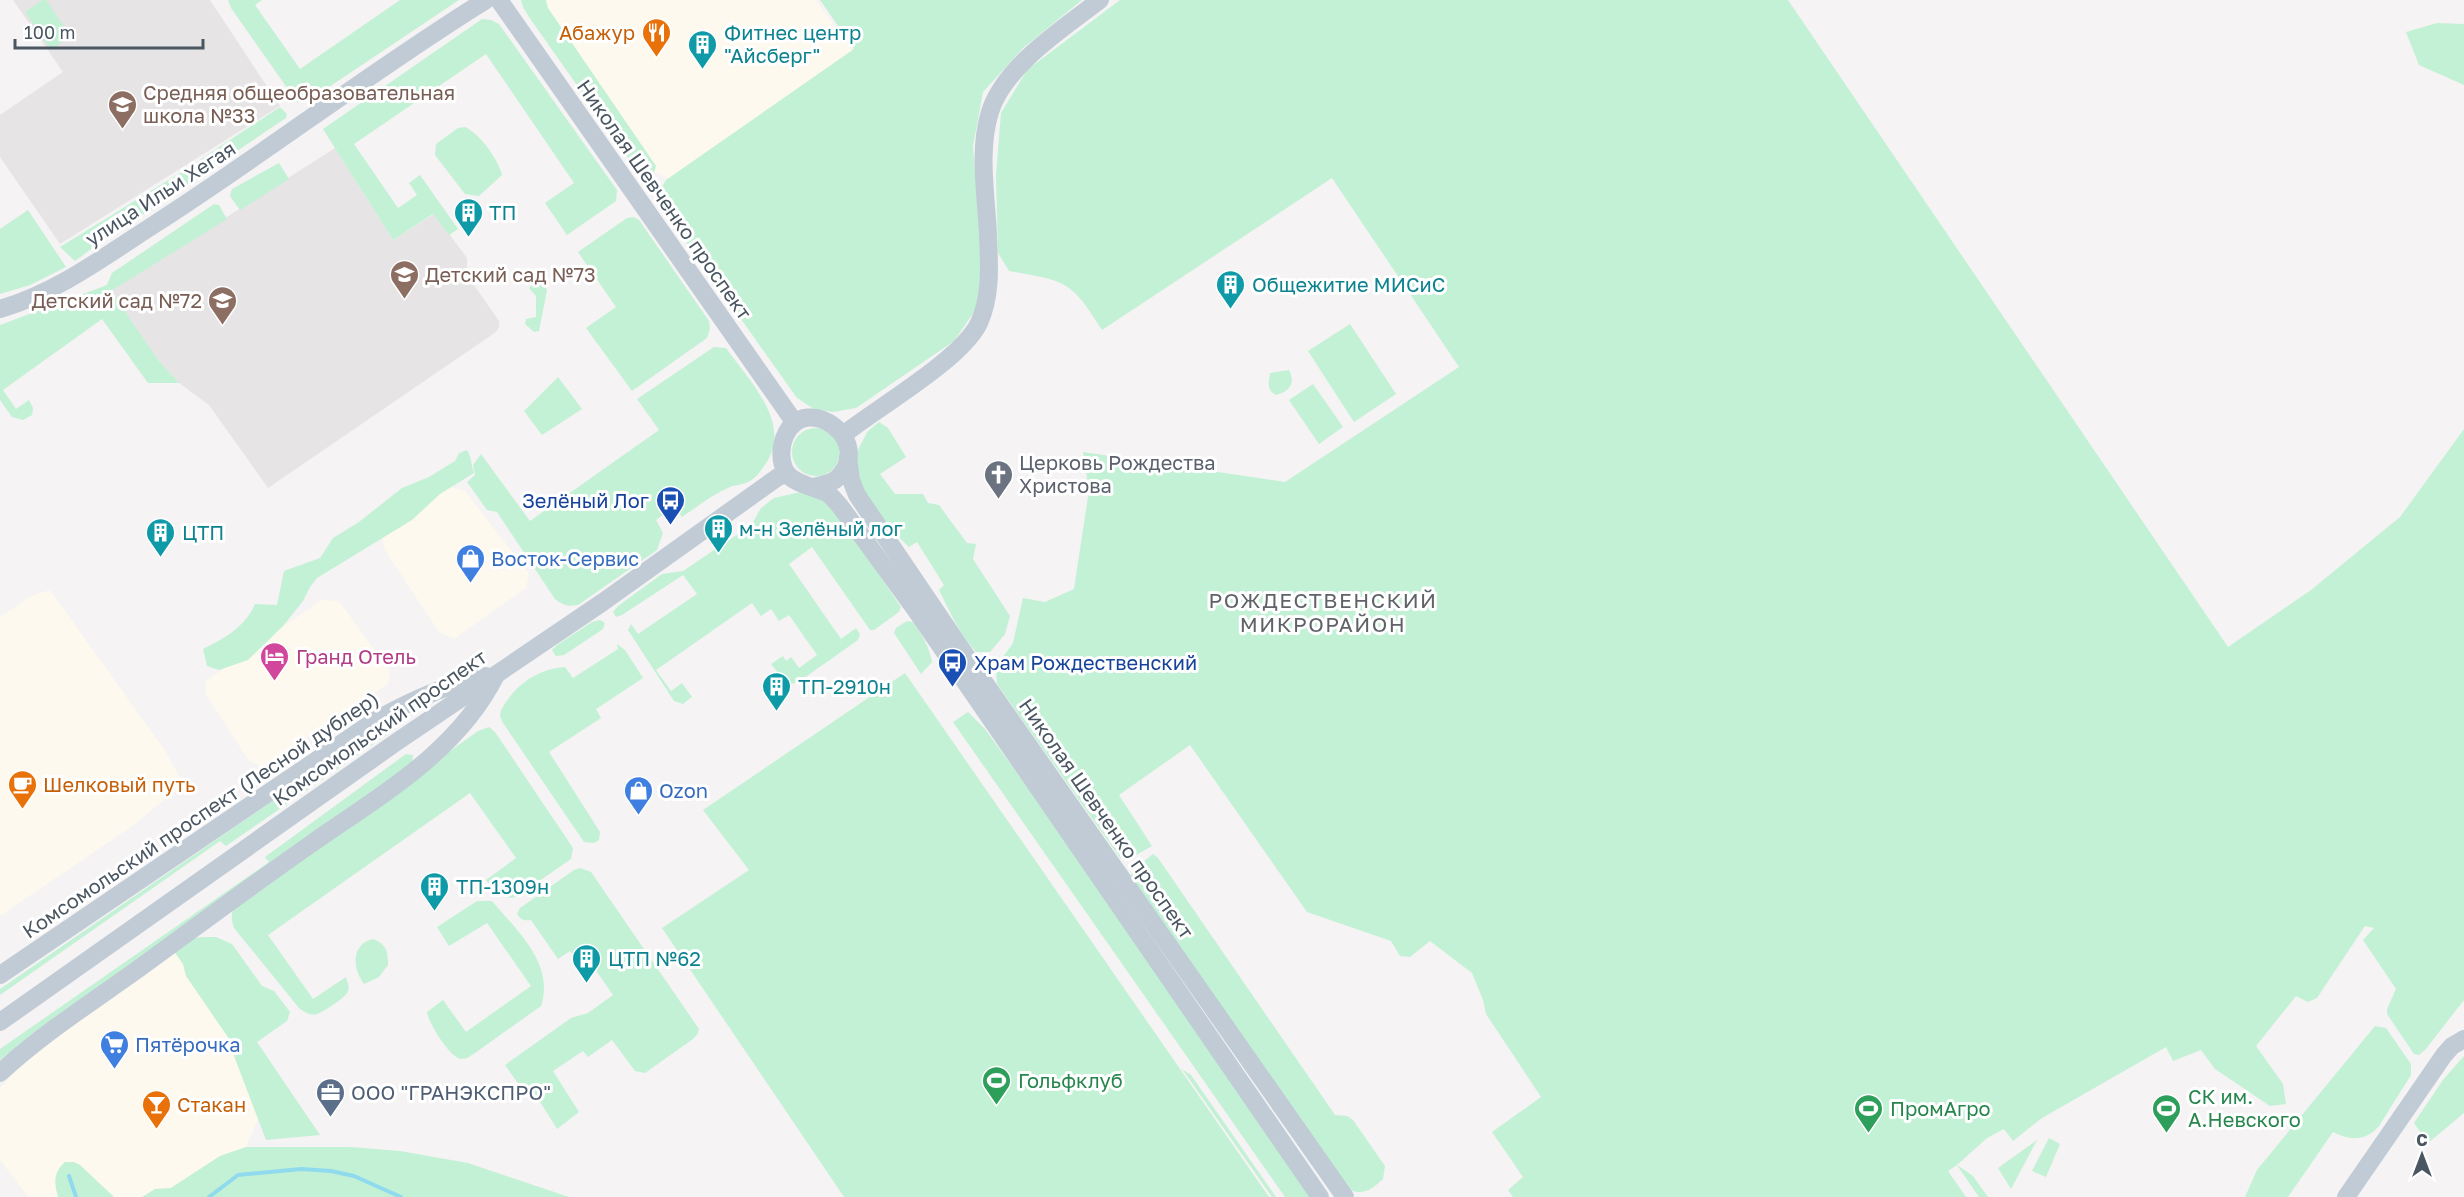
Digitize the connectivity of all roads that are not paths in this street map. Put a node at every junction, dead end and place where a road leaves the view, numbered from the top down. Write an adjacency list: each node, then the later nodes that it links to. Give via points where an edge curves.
1 (486, 0): 4 (main road, улица Ильи Хегая, via 76,276)
2 (499, 0): 5 (main road, Николая Шевченко проспект)
3 (1100, 0): 6 (main road, via 1034,52 1005,83 990,110 984,144 990,280 978,325 957,352)
4 (0, 309)
5 (795, 423): 6 (main road, via 819,418); 8 (main road, via 785,434 781,447)
6 (843, 435): 7 (main road)
7 (848, 457): 9 (main road, via 834,481); 16 (main road, Николая Шевченко проспект, via 857,495)
8 (787, 474): 9 (main road); 10 (main road, Комсомольский проспект)
9 (813, 487): 15 (main road, Николая Шевченко проспект, via 829,494 840,506 915,609)
10 (496, 674): 11 (main road, Комсомольский проспект (Лесной дублер), via 435,691 376,720); 12 (main road, Комсомольский проспект); 14 (main road, via 483,701 463,727 418,769 216,911)
11 (0, 975)
12 (0, 1022)
13 (2464, 1039): 17 (main road, via 2444,1055)
14 (0, 1073)
15 (1320, 1197)
16 (1345, 1197)
17 (2346, 1197)

